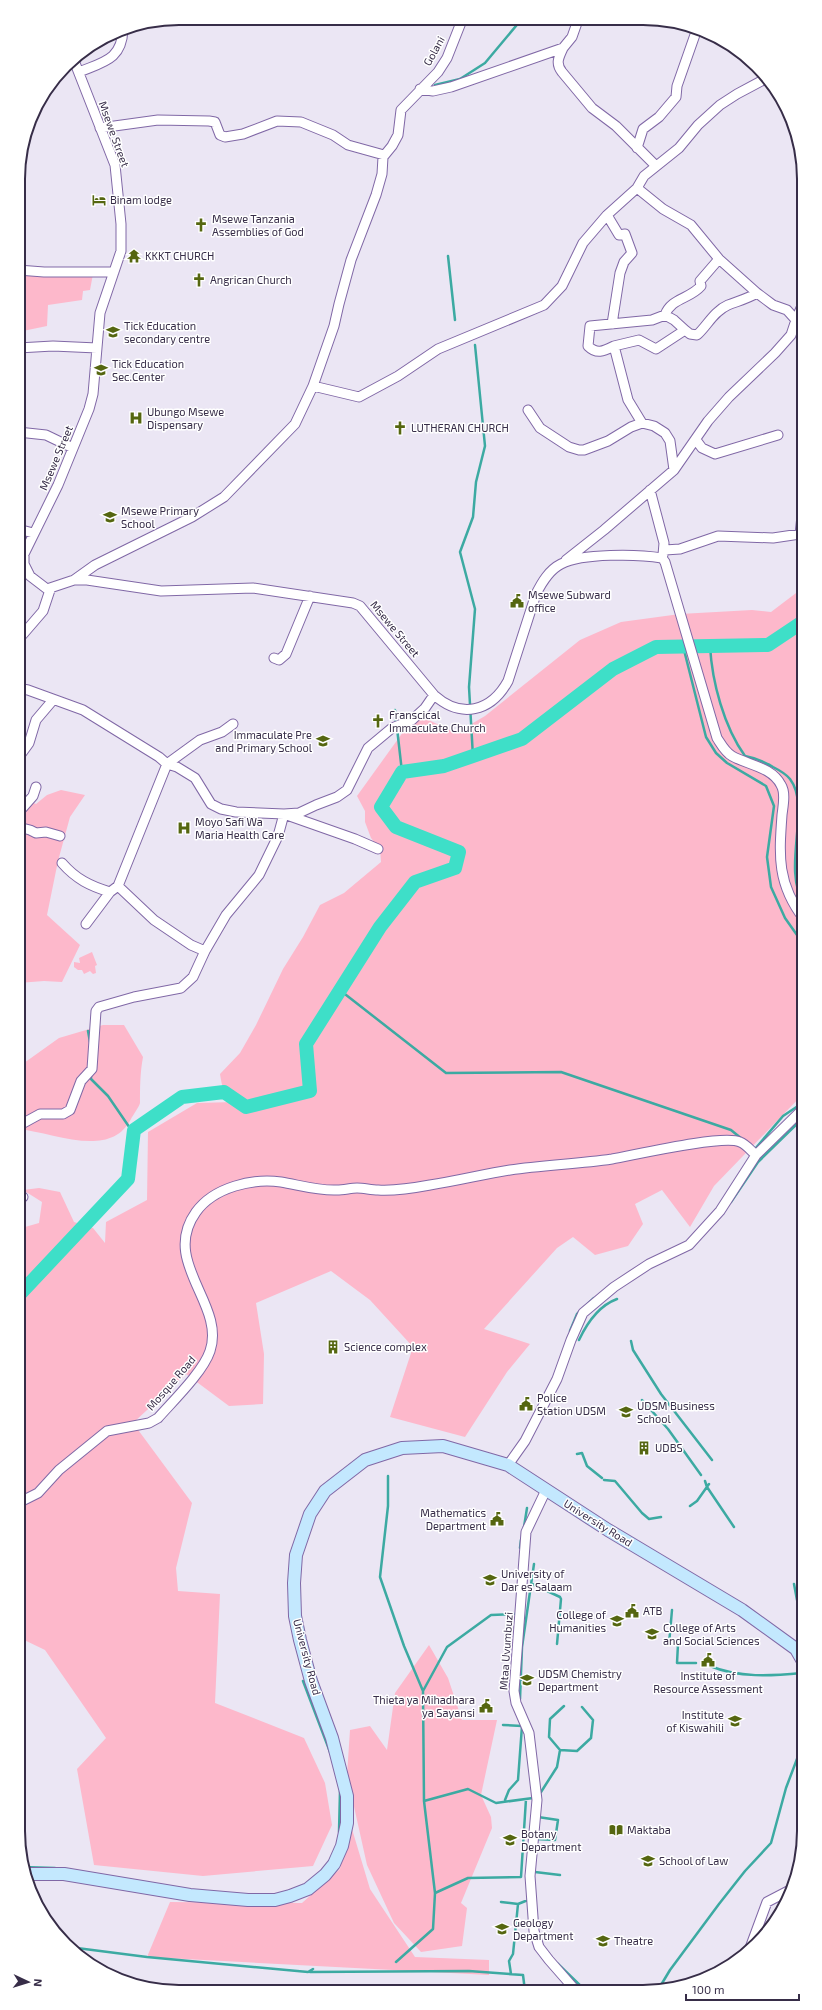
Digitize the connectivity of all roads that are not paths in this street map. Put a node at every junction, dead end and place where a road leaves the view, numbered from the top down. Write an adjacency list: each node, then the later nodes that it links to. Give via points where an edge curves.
1 (460, 25): 9 (street, Golani, via 438,72)
2 (576, 25): 5 (street, via 572,37)
3 (694, 34): 11 (street, via 677,86 676,97 659,117 643,129)
4 (122, 36): 7 (street, via 121,44 113,57)
5 (563, 48): 9 (street, via 451,87 433,91); 11 (street, via 557,62 558,67 592,108 616,126)
6 (76, 65): 7 (street, Msewe Street)
7 (79, 72): 10 (street, Msewe Street)
8 (762, 81): 13 (street, via 720,105 698,125 679,148)
9 (420, 89): 12 (street, Golani, via 401,110 396,139)
10 (100, 128): 12 (street, via 158,120 209,121 215,122 220,135 225,137 243,134 284,120 301,122 333,135 348,145); 18 (street, Msewe Street, via 115,165 118,182 120,251)
11 (637, 148): 13 (street)
12 (384, 155): 27 (street, via 376,196 351,260 334,326)
13 (655, 165): 14 (street)
14 (637, 188): 15 (street); 16 (street, via 664,209 691,225)
15 (607, 215): 22 (street, via 619,235 625,234 628,238 632,253 620,272); 27 (street, via 583,243 562,286 544,305 438,349 398,376 359,397)
16 (719, 259): 19 (street); 20 (street, via 700,281 701,286 692,295 673,303)
17 (25, 271): 18 (street)
18 (114, 272): 26 (street, Msewe Street, via 100,313)
19 (757, 293): 21 (street, via 773,305 786,310); 23 (street, via 722,309 697,335)
20 (665, 315): 22 (street, via 652,320); 23 (street)
21 (796, 320): 32 (street, via 791,335 729,397 708,421)
22 (612, 324): 24 (street, via 590,326 588,346 594,351 602,352)
23 (685, 330): 24 (street, via 656,349 639,340)
24 (614, 346): 29 (street, via 628,400)
25 (25, 348): 26 (street)
26 (97, 348): 33 (street, Msewe Street, via 93,394)
27 (313, 386): 43 (street, via 295,424 224,497 192,517 95,565)
28 (528, 410): 29 (street, via 540,428 569,447 579,450 608,441)
29 (642, 423): 34 (street, via 654,426 665,433 670,441)
30 (25, 433): 33 (street, via 46,435)
31 (778, 435): 32 (street, via 715,454 702,448)
32 (696, 440): 34 (street)
33 (73, 448): 37 (street, Msewe Street, via 49,505)
34 (674, 470): 35 (street)
35 (650, 490): 40 (street); 41 (street)
36 (25, 531): 37 (street)
37 (33, 533): 39 (street, Msewe Street)
38 (797, 534): 40 (street, via 773,538 718,536)
39 (25, 552)
40 (663, 554): 41 (street, via 593,557); 63 (street, via 717,738 731,756 766,770 782,785 784,796 780,866 786,888)
41 (562, 563): 49 (street, Msewe Street, via 548,575 536,594 508,681 496,698 480,708 464,710 441,701)
42 (25, 566): 44 (street, Msewe Street, via 30,576 43,588)
43 (74, 580): 44 (street, Msewe Street); 45 (street, Msewe Street, via 161,591 253,588)
44 (50, 590): 46 (street, via 43,611)
45 (310, 596): 47 (street, via 286,654 278,660); 49 (street, Msewe Street, via 346,601 360,606)
46 (25, 632)
47 (274, 658)
48 (25, 689): 50 (street)
49 (434, 695): 56 (street, via 412,720 392,728 368,748 346,790 337,798 299,813)
50 (53, 700): 52 (street, via 36,720); 53 (street, via 83,710 159,756)
51 (233, 724): 53 (street, via 222,732 200,740)
52 (25, 748)
53 (167, 764): 56 (street, via 195,778 211,804 221,809); 61 (street)
54 (36, 787): 55 (street)
55 (25, 804)
56 (284, 814): 59 (street, via 355,839); 65 (street, via 278,836 259,876 226,915)
57 (25, 829): 58 (street, via 36,834 46,832)
58 (60, 836)
59 (378, 850)
60 (62, 863): 62 (street, via 76,878)
61 (118, 886): 62 (street); 65 (street, via 154,920 191,946)
62 (110, 892): 64 (street)
63 (797, 910)
64 (86, 924)
65 (205, 951): 67 (street, via 193,977 181,988 99,1007 96,1011 92,1069 81,1081 70,1110 63,1114 40,1114)
66 (797, 1115): 68 (street)
67 (25, 1122)
68 (756, 1155): 69 (street, via 709,1226 689,1245 649,1264 614,1286 583,1313 570,1340 557,1380); 71 (street, Mosque Road, via 740,1142 729,1140 702,1142 597,1161 510,1170 422,1186 337,1190 258,1181 226,1189 196,1211 188,1231 185,1257 205,1304 212,1330 212,1343 206,1362 158,1418 149,1423 107,1431 59,1470 38,1493)
69 (508, 1465): 70 (street, University Road); 73 (street, University Road, via 443,1446 402,1448 365,1460 344,1475 325,1491 310,1514 296,1555 295,1616 311,1681 332,1738 347,1796 347,1823 342,1846 334,1864 319,1880 308,1889 290,1896 275,1900 248,1900 190,1895 64,1874)
70 (546, 1490): 72 (street, University Road, via 748,1614); 76 (street, Mtaa Uvumbuzi, via 526,1532 514,1691 516,1703 529,1733 537,1800 530,1876 534,1931 539,1946)
71 (25, 1500)
72 (797, 1651)
73 (31, 1874)
74 (783, 1893): 75 (street, via 767,1902)
75 (754, 1938)
76 (571, 1985)

